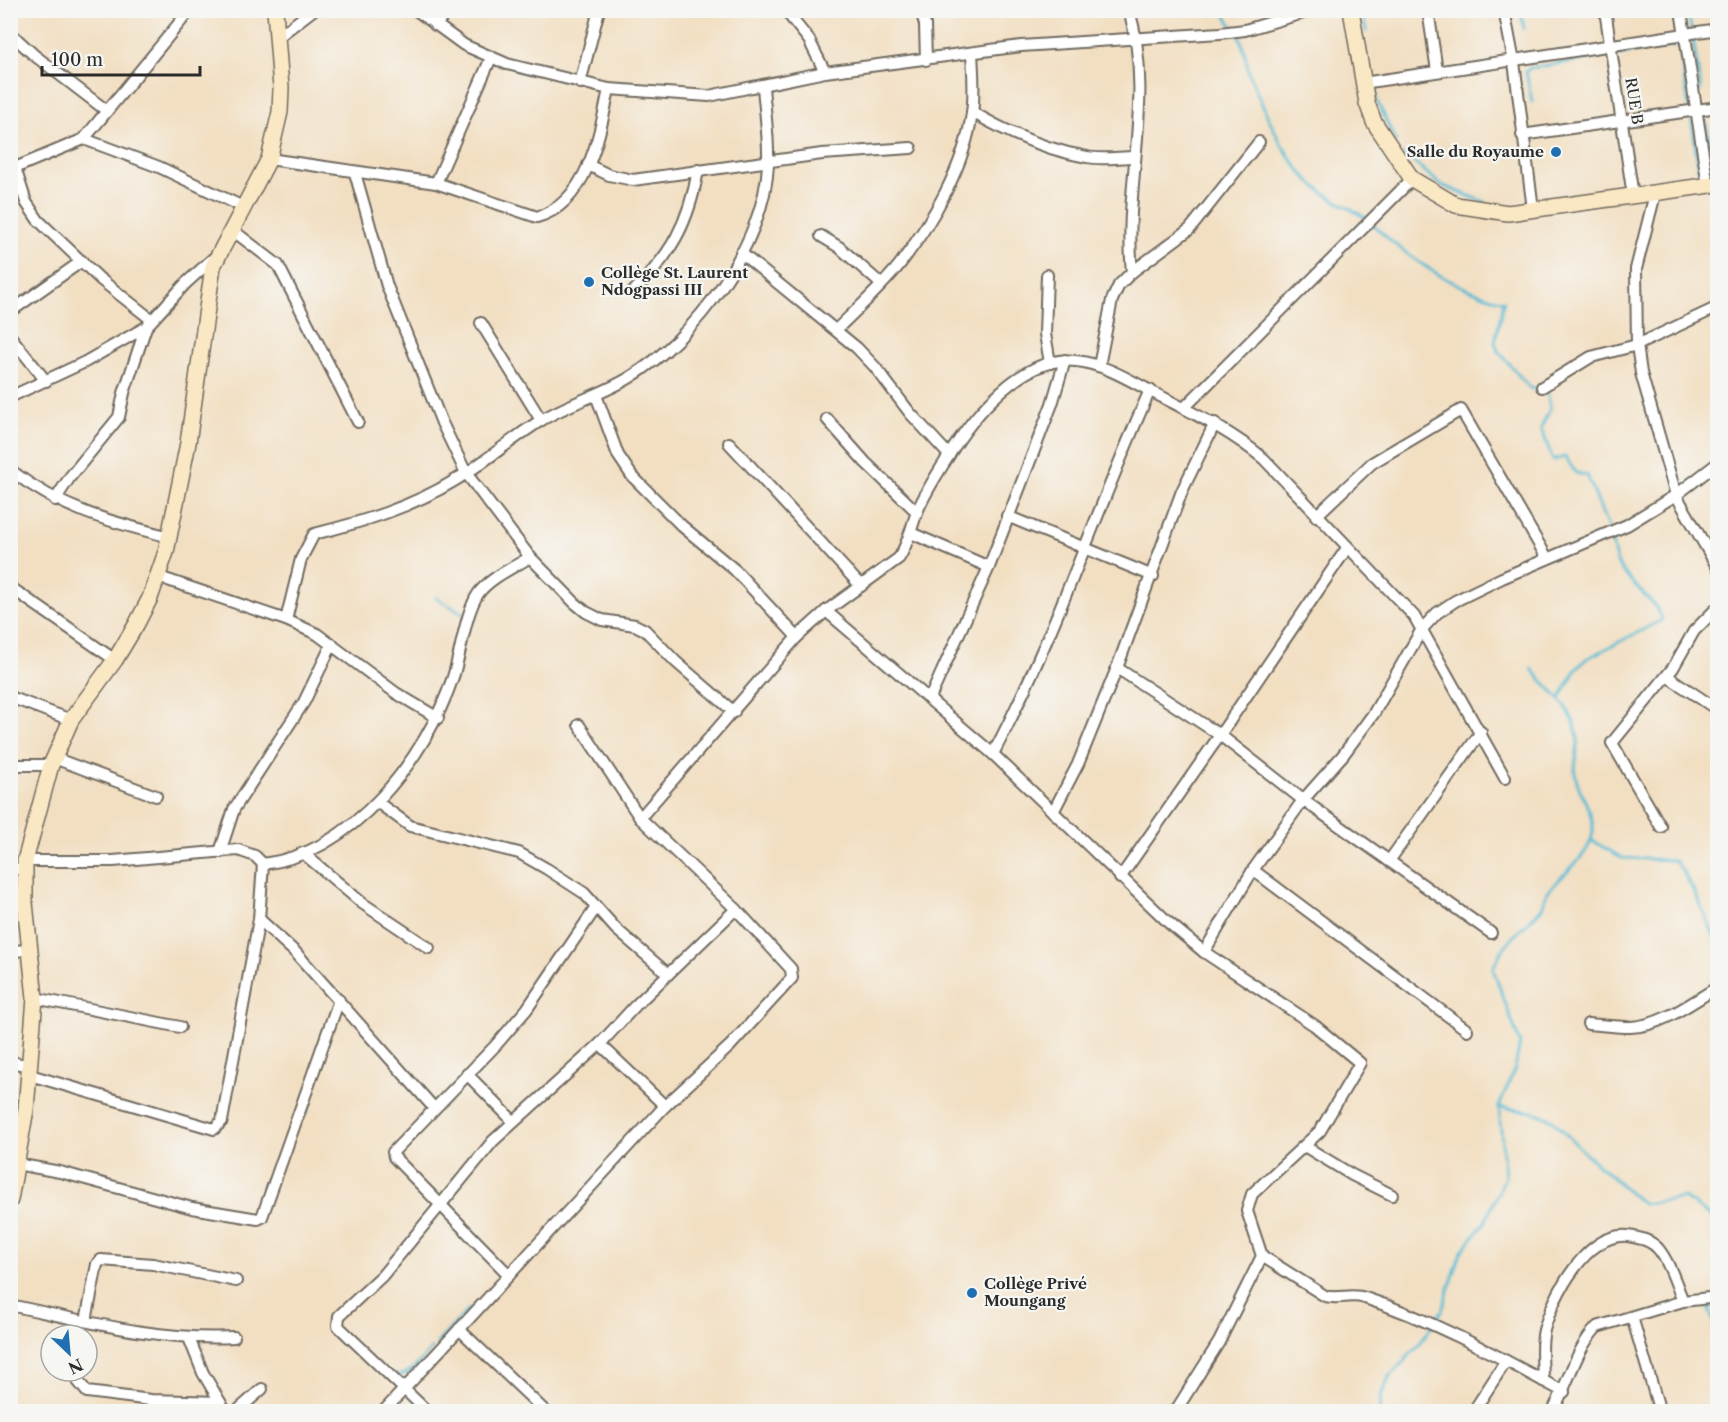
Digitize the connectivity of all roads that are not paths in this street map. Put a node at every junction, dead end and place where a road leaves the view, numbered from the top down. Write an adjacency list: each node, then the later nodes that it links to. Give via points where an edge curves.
1 (190, 10): 34 (street)
2 (275, 10): 20 (main road)
3 (313, 10): 20 (street)
4 (416, 10): 16 (street)
5 (449, 10): 16 (street)
6 (599, 10): 30 (street)
7 (785, 10): 28 (street, via 809,40)
8 (921, 10): 25 (street)
9 (1130, 10): 21 (street)
10 (1313, 10): 21 (street, via 1245,30)
11 (1351, 10): 29 (main road)
12 (1428, 10): 27 (street)
13 (1504, 10): 26 (street)
14 (1605, 10): 22 (street, RUE B)
15 (1681, 10): 19 (street)
16 (435, 25): 24 (street)
17 (1718, 29): 19 (street)
18 (10, 33): 34 (street)
19 (1684, 34): 22 (street); 35 (street)
20 (278, 37): 43 (main road, via 280,112)
21 (1138, 39): 23 (street); 42 (street, via 1140,123)
22 (1611, 46): 26 (street); 37 (street, RUE B)
23 (972, 53): 25 (street); 36 (street)
24 (491, 58): 30 (street); 50 (street)
25 (926, 60): 28 (street)
26 (1514, 62): 27 (street); 38 (street)
27 (1437, 71): 29 (street)
28 (825, 72): 31 (street)
29 (1363, 82): 49 (main road, via 1374,122)
30 (580, 83): 32 (street)
31 (763, 87): 32 (street, via 709,96); 44 (street)
32 (609, 89): 45 (street)
33 (1718, 107): 35 (street)
34 (107, 111): 39 (street)
35 (1696, 111): 37 (street); 51 (street)
36 (972, 112): 42 (street, via 1018,136 1059,151 1089,158); 63 (street, via 957,164 939,202 899,266)
37 (1623, 121): 38 (street); 53 (street, RUE B)
38 (1522, 135): 55 (street)
39 (84, 139): 46 (street); 54 (street, via 159,167)
40 (1259, 142): 61 (street, via 1190,229)
41 (911, 148): 44 (street, via 822,154)
42 (1134, 157): 61 (street)
43 (269, 159): 48 (street); 54 (main road)
44 (768, 163): 47 (street); 58 (street, via 757,218)
45 (588, 165): 47 (street, via 609,176 633,180); 50 (street, via 564,203 537,217)
46 (13, 169): 60 (street, via 31,212)
47 (698, 170): 64 (street, via 684,225 674,244)
48 (355, 173): 50 (street); 89 (street, via 387,286)
49 (1412, 179): 55 (main road, via 1456,205 1508,213); 80 (street)
50 (436, 183)
51 (1713, 185): 52 (main road)
52 (1655, 194): 53 (main road); 71 (street, via 1636,269)
53 (1633, 196): 55 (main road)
54 (243, 207): 56 (main road)
55 (1533, 209)
56 (231, 229): 59 (main road); 83 (street, via 278,266)
57 (821, 236): 63 (street)
58 (741, 253): 69 (street); 78 (street, via 707,307 667,351 630,377)
59 (216, 256): 68 (street); 96 (main road)
60 (82, 261): 66 (street); 68 (street)
61 (1132, 272): 74 (street, via 1119,285 1112,300)
62 (1047, 275): 73 (street, via 1045,334)
63 (881, 284): 69 (street)
64 (633, 292)
65 (1718, 307): 71 (street)
66 (10, 312)
67 (481, 323): 82 (street)
68 (149, 324): 75 (street); 91 (street, via 119,417)
69 (836, 330): 86 (street, via 875,367)
70 (10, 336): 75 (street)
71 (1637, 345): 76 (street, via 1591,357); 90 (street, via 1641,373)
72 (1065, 360): 73 (street); 74 (street); 93 (street, via 1052,404)
73 (1050, 363): 86 (street, via 997,393)
74 (1099, 366): 77 (street)
75 (45, 381): 79 (street)
76 (1542, 387)
77 (1150, 390): 80 (street); 98 (street)
78 (596, 394): 82 (street); 111 (street, via 618,455 632,476 682,526 735,570)
79 (10, 397)
80 (1184, 408): 84 (street)
81 (827, 419): 92 (street, via 864,462)
82 (541, 420): 89 (street)
83 (358, 422)
84 (1215, 423): 94 (street, via 1264,459); 103 (street, via 1182,491)
85 (729, 442): 105 (street)
86 (949, 455): 92 (street)
87 (1718, 463): 90 (street)
88 (10, 470): 91 (street)
89 (466, 473): 99 (street); 109 (street, via 391,511 314,534 301,559)
90 (1676, 495): 100 (street, via 1627,525); 102 (street)
91 (55, 500): 96 (street, via 96,518)
92 (917, 512): 95 (street)
93 (1007, 516): 98 (street); 101 (street)
94 (1316, 516): 97 (street); 100 (street, via 1372,463 1461,410)
95 (911, 533): 101 (street); 105 (street, via 898,558)
96 (170, 537): 104 (main road)
97 (1347, 548): 110 (street, via 1405,605); 124 (street)
98 (1085, 550): 103 (street); 125 (street, via 1040,660)
99 (530, 557): 119 (street, via 586,612 645,630); 120 (street, via 479,593)
100 (1547, 558): 110 (street, via 1455,601)
101 (989, 567): 117 (street)
102 (1718, 568)
103 (1153, 576): 114 (street)
104 (159, 577): 109 (street); 113 (main road)
105 (861, 586): 108 (street)
106 (10, 587): 113 (street)
107 (1718, 607): 115 (street, via 1695,631)
108 (826, 611): 111 (street); 117 (street)
109 (286, 620): 112 (street)
110 (1422, 629): 123 (street); 130 (street, via 1374,713 1344,755)
111 (797, 637): 119 (street)
112 (332, 644): 120 (street, via 396,693); 135 (street, via 304,702 234,809)
113 (115, 660): 121 (main road)
114 (1117, 668): 124 (street); 132 (street, via 1078,764)
115 (1667, 676): 118 (street); 134 (street, via 1612,743)
116 (10, 698): 121 (street)
117 (930, 698): 125 (street)
118 (1718, 710)
119 (734, 712): 133 (street)
120 (438, 718): 131 (street)
121 (70, 720): 126 (main road)
122 (579, 725): 133 (street)
123 (1481, 732): 128 (street); 137 (street)
124 (1221, 735): 130 (street); 141 (street)
125 (993, 754): 132 (street)
126 (52, 762): 127 (street); 129 (street); 139 (main road)
127 (10, 765)
128 (1505, 778)
129 (156, 796)
130 (1303, 800): 137 (street); 140 (street)
131 (377, 802): 136 (street, via 354,823); 142 (street, via 410,826 519,853 574,886)
132 (1053, 812): 141 (street)
133 (640, 818): 143 (street)
134 (1661, 827)
135 (220, 852): 138 (street, via 247,852); 139 (street)
136 (303, 853): 138 (street); 146 (street, via 362,903)
137 (1389, 861): 145 (street)
138 (263, 864): 144 (street)
139 (20, 867): 147 (main road)
140 (1253, 870): 149 (street); 156 (street)
141 (1120, 878): 149 (street)
142 (596, 909): 150 (street); 160 (street, via 527,1009)
143 (736, 909): 150 (street); 161 (street, via 791,969 792,978 730,1046)
144 (259, 919): 153 (street); 159 (street, via 219,1127 214,1129)
145 (1491, 933)
146 (429, 948)
147 (29, 950): 148 (street); 152 (main road)
148 (10, 951)
149 (1204, 952): 164 (street, via 1288,1007 1359,1061 1320,1131)
150 (668, 974): 157 (street)
151 (1718, 987): 154 (street, via 1671,1015 1633,1027)
152 (35, 998): 155 (street); 159 (main road)
153 (339, 1000): 162 (street); 165 (street, via 262,1217 192,1208 60,1172)
154 (1588, 1024)
155 (180, 1027)
156 (1467, 1030)
157 (600, 1044): 161 (street); 163 (street)
158 (10, 1062): 159 (street)
159 (30, 1070): 165 (main road)
160 (467, 1074): 162 (street); 163 (street)
161 (665, 1106): 170 (street)
162 (434, 1108): 168 (street, via 393,1152)
163 (513, 1121): 168 (street)
164 (1306, 1147): 166 (street); 169 (street, via 1252,1194 1248,1203 1247,1211)
165 (15, 1164): 167 (main road)
166 (1392, 1195)
167 (10, 1200)
168 (441, 1205): 170 (street); 185 (street, via 382,1276 337,1322)
169 (1262, 1256): 181 (street, via 1325,1296 1352,1294 1366,1298 1467,1339); 192 (street, via 1219,1342)
170 (509, 1275): 178 (street)
171 (236, 1281): 176 (street, via 153,1264 101,1260)
172 (1718, 1297): 173 (street)
173 (1683, 1302): 175 (street); 182 (street, via 1669,1266 1651,1242 1621,1236 1600,1241 1574,1271 1548,1317)
174 (10, 1305): 176 (street)
175 (1632, 1317): 186 (street, via 1597,1327 1589,1335); 195 (street)
176 (82, 1320): 177 (street); 180 (street)
177 (81, 1323)
178 (459, 1329): 185 (street); 191 (street)
179 (234, 1337): 180 (street)
180 (189, 1338): 187 (street)
181 (1506, 1361): 182 (street); 193 (street)
182 (1543, 1381): 186 (street)
183 (79, 1383): 187 (street, via 87,1392)
184 (262, 1389): 188 (street)
185 (404, 1389): 189 (street); 190 (street)
186 (1564, 1392): 194 (street)
187 (223, 1407)
188 (236, 1412)
189 (383, 1412)
190 (428, 1412)
191 (546, 1412)
192 (1175, 1412)
193 (1473, 1412)
194 (1552, 1412)
195 (1660, 1412)

